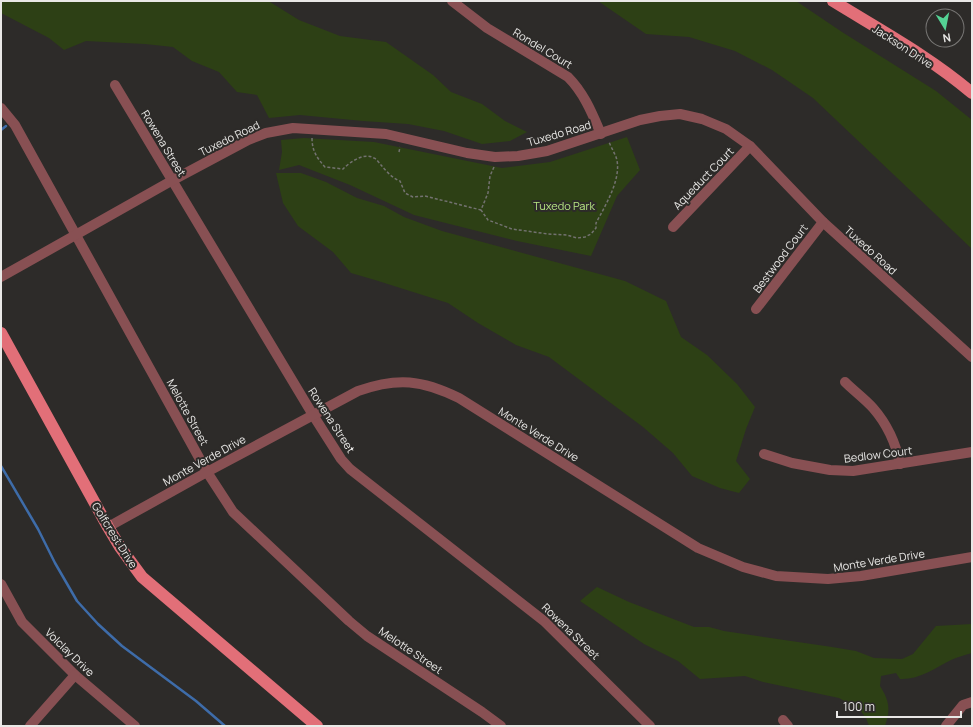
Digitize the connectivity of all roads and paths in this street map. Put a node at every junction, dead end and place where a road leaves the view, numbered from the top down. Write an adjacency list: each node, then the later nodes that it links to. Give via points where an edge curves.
1 (452, 1): 6 (street, Rondel Court, via 487,28 568,77 585,98)
2 (832, 1): 4 (main road, Jackson Drive, via 957,80)
3 (115, 85): 13 (street, Rowena Street)
4 (972, 94)
5 (1, 108): 17 (street, Melotte Street, via 15,125)
6 (601, 134): 9 (street, Tuxedo Road, via 640,120 680,114 702,119 726,129); 13 (street, Tuxedo Road, via 546,151 495,157 386,134 293,128 266,133 248,140)
7 (312, 138): 14 (path, via 316,157 325,167 343,169 359,158 367,156 374,158 400,181 405,194 413,197 426,196)
8 (609, 142): 14 (path, via 617,158 617,176 615,186 591,234 577,238 512,230 488,220)
9 (750, 146): 15 (street, Tuxedo Road); 16 (street, Aqueduct Court)
10 (400, 147): 11 (path)
11 (399, 152)
12 (494, 165): 14 (path, via 488,193)
13 (173, 180): 17 (street, Tuxedo Road); 23 (street, Rowena Street)
14 (481, 210)
15 (823, 222): 19 (street, Bestwood Court); 21 (street, Tuxedo Road)
16 (672, 228)
17 (76, 234): 18 (street, Tuxedo Road); 27 (street, Melotte Street)
18 (1, 277)
19 (756, 309)
20 (1, 333): 28 (main road, Golfcrest Drive)
21 (972, 357)
22 (846, 382): 26 (street, via 873,407 887,425)
23 (313, 415): 27 (street, Monte Verde Drive); 29 (street, Monte Verde Drive, via 370,387 412,382 439,388 459,398 698,548 743,567 776,576 828,580); 37 (street, Rowena Street, via 350,469 544,621)
24 (972, 452): 26 (street, Bedlow Court)
25 (764, 454): 26 (street, Bedlow Court, via 792,463 830,470 853,471)
26 (900, 464)
27 (207, 472): 28 (street, Monte Verde Drive); 36 (street, Melotte Street, via 233,512 349,621 367,636)
28 (108, 527): 35 (main road, Golfcrest Drive, via 142,577)
29 (972, 557)
30 (1, 584): 31 (street, Volclay Drive, via 22,622)
31 (75, 675): 33 (street); 34 (street, Volclay Drive)
32 (968, 703): 38 (street)
33 (30, 726)
34 (135, 726)
35 (317, 726)
36 (501, 726)
37 (650, 726)
38 (946, 726)

